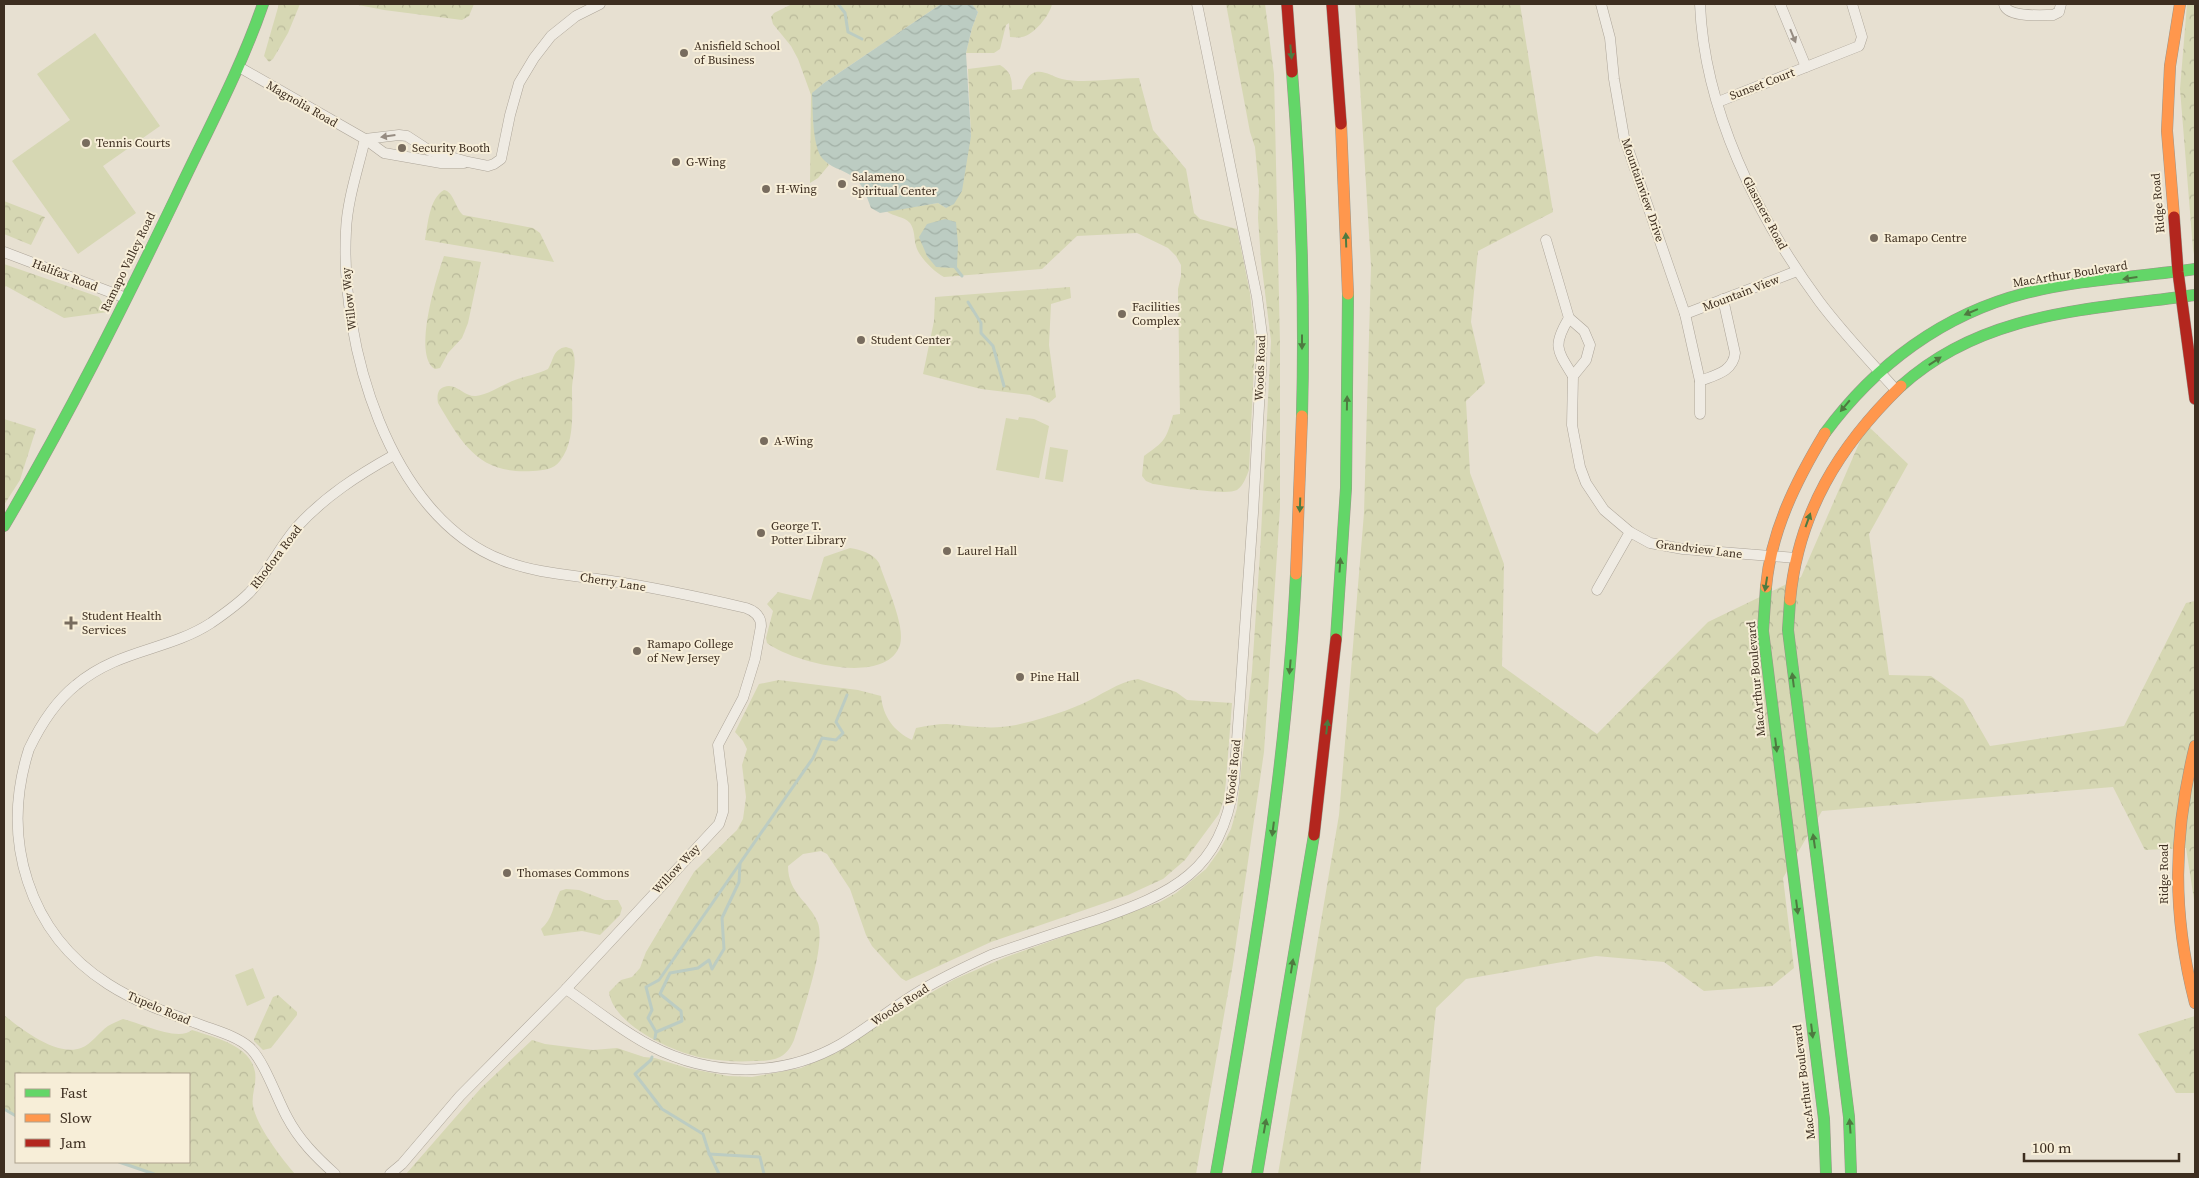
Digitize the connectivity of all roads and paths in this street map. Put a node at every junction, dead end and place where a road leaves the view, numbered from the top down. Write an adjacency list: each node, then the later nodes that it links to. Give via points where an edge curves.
1 (263, 4): 13 (main road, Ramapo Valley Road)
2 (600, 4): 17 (street, via 576,16 551,36 534,58 519,83 501,159 488,166)
3 (1197, 4): 46 (street, Woods Road, via 1262,335 1254,513 1234,783 1227,818 1212,850 1188,877 1154,898 966,966 920,990 842,1043 793,1064 739,1070 683,1060 649,1045)
4 (1287, 4): 50 (main road, one-way to 50, via 1296,130 1301,284 1301,468 1296,596 1270,852)
5 (1332, 4): 51 (main road, one-way to 5, via 1322,776 1341,559 1347,284)
6 (1601, 4): 27 (street, Mountainview Drive, via 1610,38 1628,151)
7 (1700, 4): 15 (street, Glasmere Road, via 1701,29)
8 (1780, 4): 14 (street, Sunset Court, one-way to 14)
9 (1852, 4): 14 (street, Sunset Court, via 1861,34 1860,43)
10 (2004, 4): 11 (street, via 2011,13 2049,15 2059,12)
11 (2061, 4)
12 (2180, 4): 22 (main road, Ridge Road, via 2170,66 2167,131)
13 (239, 67): 16 (street, Magnolia Road); 25 (main road, Ramapo Valley Road)
14 (1806, 67): 15 (street, Sunset Court)
15 (1718, 102): 21 (street, Glasmere Road, via 1752,192)
16 (365, 139): 17 (street, Magnolia Road, via 384,153 450,164); 17 (street, one-way to 16, via 430,151 408,136); 35 (street, Willow Way, via 347,219 347,293 362,374)
17 (468, 162)
18 (1546, 240): 28 (street)
19 (4, 252): 25 (street, Halifax Road)
20 (2195, 269): 22 (main road, MacArthur Boulevard)
21 (1797, 271): 26 (street, Mountain View); 29 (street, Glasmere Road, via 1834,320)
22 (2178, 272): 24 (main road, Ridge Road); 29 (main road, MacArthur Boulevard, one-way to 29, via 2005,299 1969,312 1935,330)
23 (2195, 295): 24 (main road)
24 (2182, 297): 32 (main road, one-way to 24, via 1948,352 2012,324); 33 (main road, Ridge Road)
25 (126, 298): 36 (main road, Ramapo Valley Road, via 68,414)
26 (1723, 300): 27 (street, Mountain View); 31 (street, via 1734,360 1726,370)
27 (1684, 314): 31 (street, Mountainview Drive)
28 (1569, 318): 30 (street, via 1559,334 1558,350); 30 (street, via 1584,331 1590,346 1586,360)
29 (1879, 370): 32 (street, Glasmere Road); 38 (main road, MacArthur Boulevard, one-way to 38, via 1835,418 1814,449 1795,483)
30 (1573, 376): 37 (street, Grandview Lane, via 1572,425 1580,467 1586,483 1604,510)
31 (1700, 381): 34 (street, Mountainview Drive)
32 (1896, 390): 39 (main road, one-way to 32, via 1818,494 1836,462 1856,434)
33 (2195, 399)
34 (1700, 414)
35 (394, 454): 41 (street, Rhodora Road, via 315,508 294,531 250,592 203,627); 42 (street, Cherry Lane, via 441,520 476,548 502,561 543,571 677,592 756,613 761,626 755,659 743,698)
36 (4, 526)
37 (1630, 532): 38 (street, Grandview Lane, via 1650,543 1683,549); 40 (street)
38 (1770, 556): 39 (street, Grandview Lane); 52 (main road, MacArthur Boulevard, one-way to 52, via 1763,631 1766,671 1824,1119)
39 (1796, 558): 53 (main road, one-way to 39, via 1849,1116 1788,630)
40 (1597, 590)
41 (152, 647): 44 (street, Tupelo Road, via 96,670 74,686 55,707 26,757)
42 (729, 726): 46 (street, Willow Way, via 718,745 723,786 723,812 719,824)
43 (2195, 746): 45 (main road, Ridge Road, via 2184,794 2177,857 2178,920)
44 (8, 820): 48 (street, Tupelo Road, via 22,878 43,921 62,945 98,977 137,1001 248,1045 258,1058 298,1136)
45 (2193, 985): 47 (main road, Ridge Road)
46 (566, 989): 49 (street, via 460,1096)
47 (2195, 1003)
48 (335, 1174)
49 (390, 1174)
50 (1216, 1174)
51 (1257, 1174)
52 (1826, 1174)
53 (1851, 1174)

